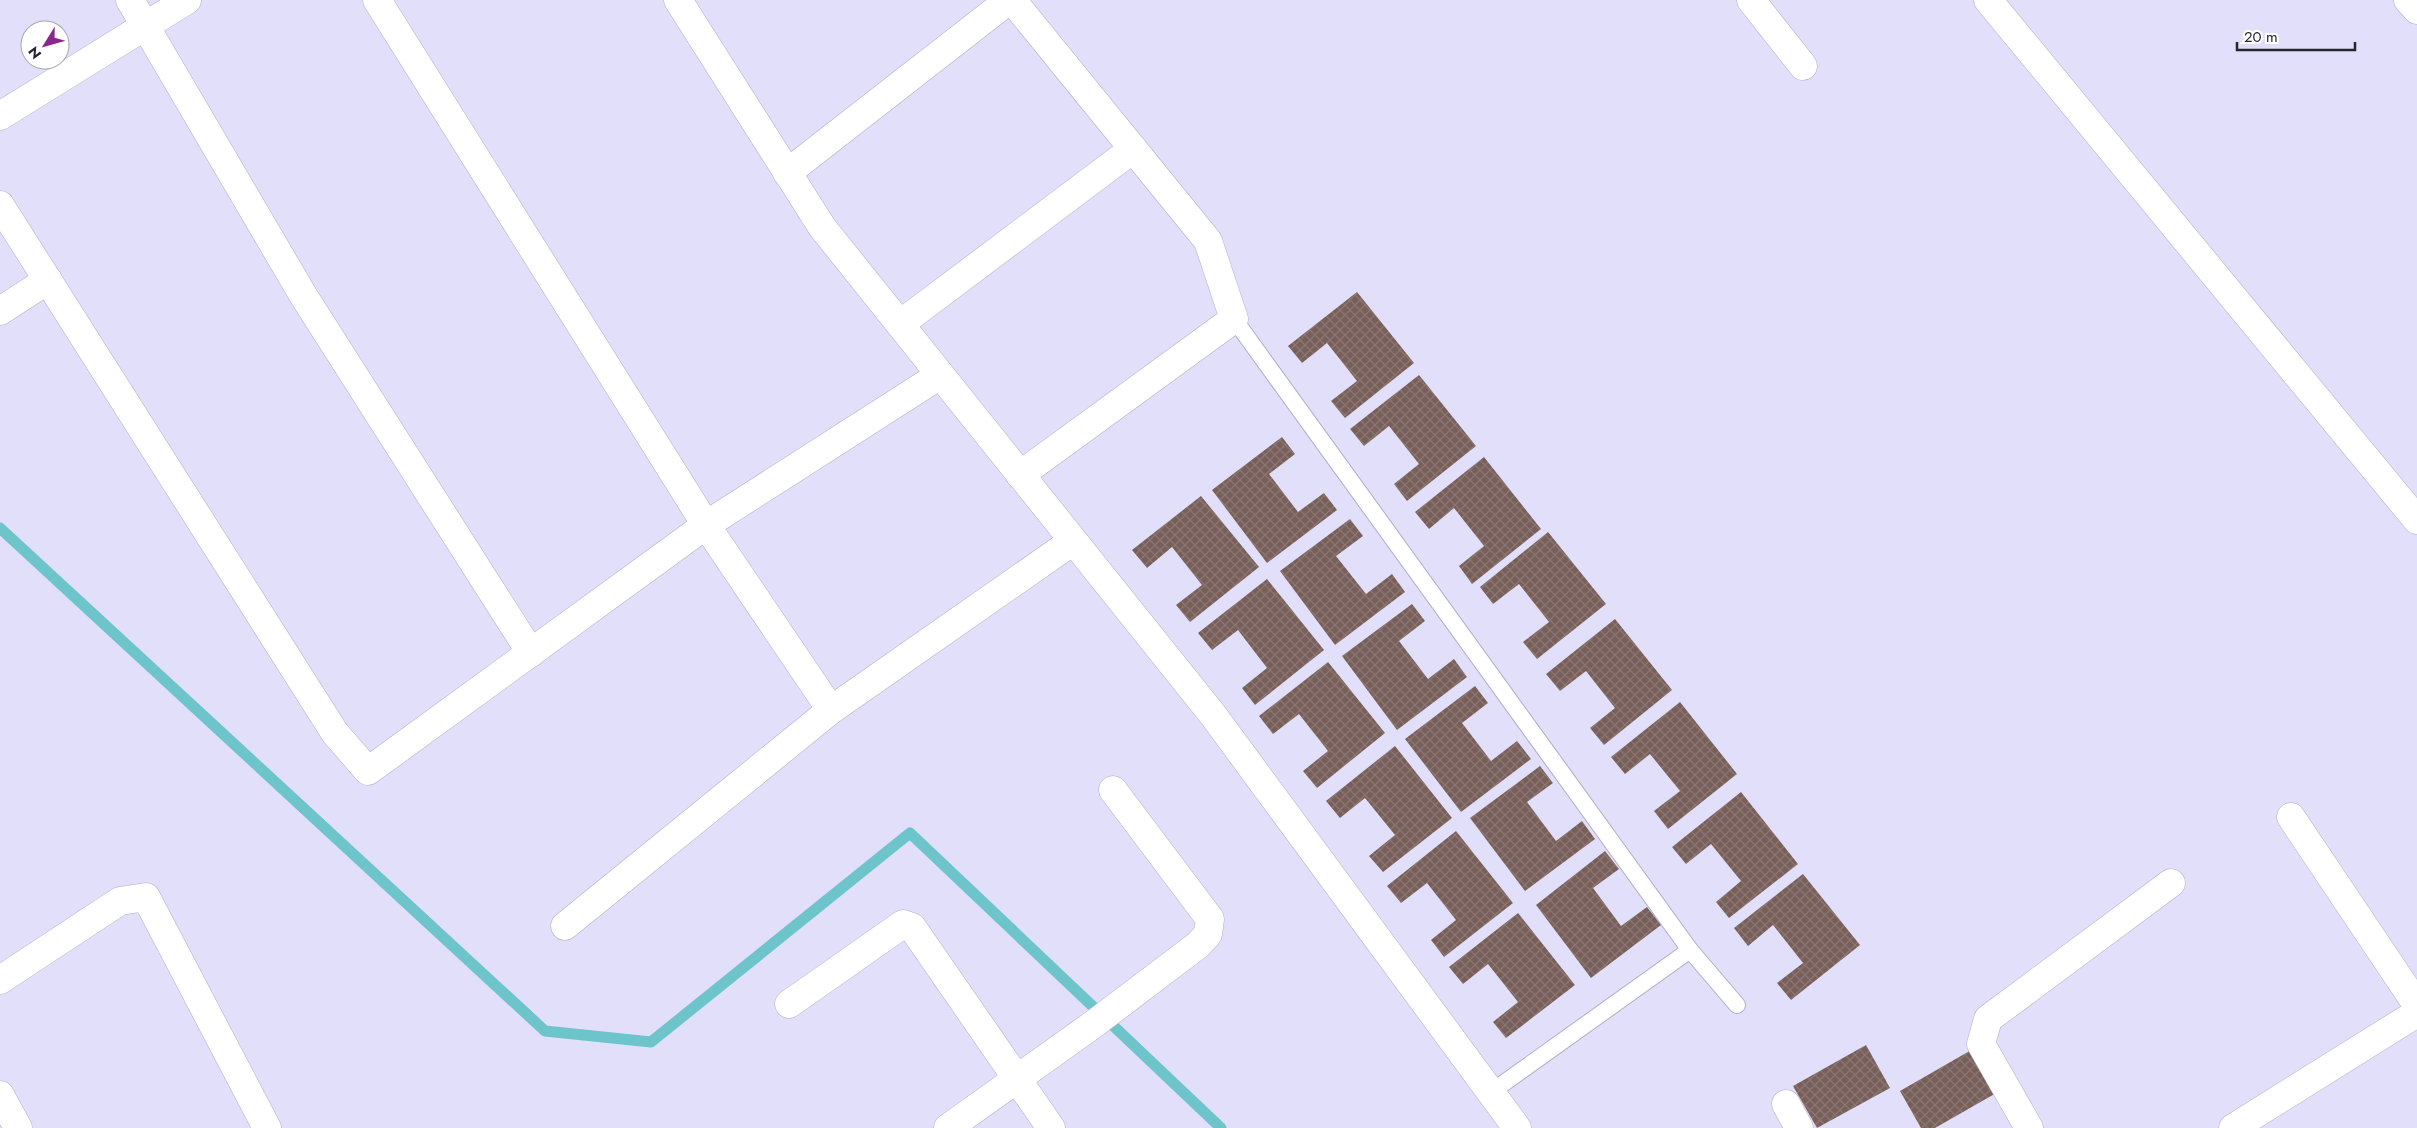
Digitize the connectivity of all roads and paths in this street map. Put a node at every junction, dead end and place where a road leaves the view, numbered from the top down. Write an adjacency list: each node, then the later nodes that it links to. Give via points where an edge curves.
1 (130, 0): 10 (street)
2 (187, 0): 10 (street)
3 (377, 0): 23 (street)
4 (1011, 0): 13 (street); 14 (street)
5 (1752, 0): 11 (street)
6 (1988, 0): 22 (street)
7 (2408, 0): 9 (street)
8 (681, 1): 14 (street)
9 (2417, 10)
10 (146, 26): 12 (street); 25 (street, via 303,295)
11 (1803, 66)
12 (0, 116)
13 (1133, 149): 18 (street, via 1208,240); 19 (street)
14 (787, 173): 19 (street, via 822,228)
15 (0, 205): 16 (street)
16 (48, 280): 17 (street); 25 (street, via 335,733 368,772)
17 (0, 311)
18 (1234, 319): 21 (street); 31 (lane)
19 (900, 324): 20 (street)
20 (940, 375): 21 (street); 23 (street)
21 (1020, 475): 24 (street)
22 (2417, 520)
23 (706, 525): 25 (street); 26 (street)
24 (1073, 541): 26 (street); 38 (street, via 1213,715)
25 (531, 653)
26 (832, 710): 30 (street)
27 (1114, 790): 37 (street, via 1210,919 1208,934 1198,945)
28 (2291, 817): 35 (street)
29 (2171, 883): 47 (street, via 1988,1019 1981,1044)
30 (565, 926)
31 (1690, 950): 34 (lane); 38 (lane)
32 (0, 980): 42 (street, via 120,901 146,897)
33 (789, 1004): 37 (street, via 903,924 912,927)
34 (1737, 1005)
35 (2417, 1005)
36 (2417, 1013): 48 (street)
37 (1018, 1080): 43 (street); 44 (street)
38 (1490, 1093): 45 (street)
39 (0, 1095): 41 (street)
40 (1786, 1104): 46 (street)
41 (18, 1128)
42 (268, 1128)
43 (948, 1128)
44 (1051, 1128)
45 (1516, 1128)
46 (1799, 1128)
47 (2029, 1128)
48 (2235, 1128)

